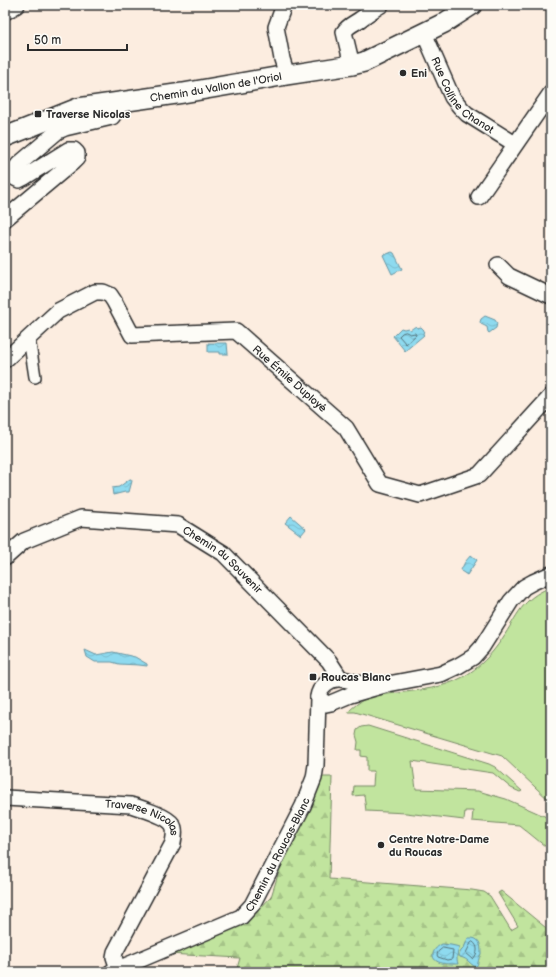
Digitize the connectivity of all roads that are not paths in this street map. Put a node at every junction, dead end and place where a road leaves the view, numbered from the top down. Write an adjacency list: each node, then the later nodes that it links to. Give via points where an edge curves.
1 (17, 5): 5 (street)
2 (284, 5): 8 (street, via 276,27)
3 (381, 5): 7 (street, via 347,27 344,32)
4 (472, 5): 6 (street, Chemin du Vallon de l'Oriol)
5 (5, 12)
6 (424, 33): 7 (street, Chemin du Vallon de l'Oriol, via 369,60); 12 (street, Rue Colline Chanot, via 452,96 461,108)
7 (352, 65): 8 (street, Chemin du Vallon de l'Oriol)
8 (287, 75): 10 (street, Chemin du Vallon de l'Oriol)
9 (551, 93): 12 (street)
10 (123, 101): 11 (street, Chemin du Vallon de l'Oriol, via 78,108); 14 (street, via 112,117 58,131 19,164 13,175 19,180 68,150 77,153 77,158 73,162)
11 (5, 137)
12 (515, 144): 13 (street)
13 (479, 197)
14 (5, 219)
15 (498, 265): 16 (street, via 509,276)
16 (551, 296)
17 (29, 338): 18 (street, Rue Émile Duployé); 19 (street); 20 (street, Rue Émile Duployé, via 58,311 95,292 110,295 132,335 236,331 346,428 380,484 420,495 479,476)
18 (5, 360)
19 (35, 377)
20 (551, 396)
21 (5, 558): 23 (street, Chemin du Souvenir, via 24,541 81,518 178,525 223,553 329,661)
22 (551, 574): 24 (street, via 528,584 516,594 473,657 441,674)
23 (340, 678): 24 (street, via 363,684); 25 (street, via 322,686)
24 (388, 684): 25 (street, via 326,704)
25 (318, 697): 27 (street, Chemin du Roucas-Blanc, via 314,778 303,806 252,905 241,917)
26 (5, 798): 27 (street, Traverse Nicolas, via 131,805 150,811 173,824 173,843 115,952)
27 (115, 970)

